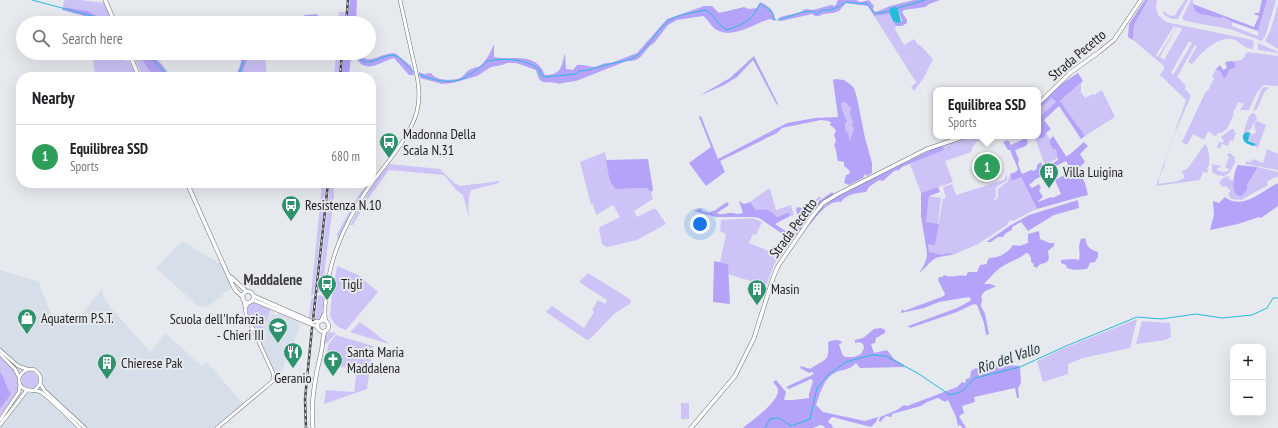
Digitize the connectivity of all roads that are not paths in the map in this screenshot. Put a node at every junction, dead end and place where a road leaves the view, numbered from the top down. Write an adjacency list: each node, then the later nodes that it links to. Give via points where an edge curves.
1 (105, 0): 4 (main road)
2 (400, 0): 9 (street, via 419,94 416,116)
3 (1141, 0): 7 (main road, Strada Pecetto, via 1114,40 1070,74)
4 (112, 16)
5 (132, 60): 6 (main road)
6 (138, 72)
7 (1041, 101)
8 (957, 139): 35 (main road, Strada Pecetto, via 927,149 823,203 778,266 751,345 734,378)
9 (376, 178)
10 (189, 188): 12 (main road)
11 (369, 188): 17 (street, via 362,197 332,263)
12 (229, 274): 13 (main road); 14 (main road, via 236,291)
13 (246, 291): 14 (main road); 15 (main road, via 251,292)
14 (243, 299): 15 (main road); 16 (street)
15 (252, 299): 16 (street); 18 (main road, via 311,321); 20 (main road)
16 (245, 308): 33 (street, via 274,380)
17 (324, 314): 18 (street); 19 (street)
18 (320, 321): 19 (main road); 20 (main road)
19 (326, 321): 20 (main road, via 329,327)
20 (321, 330): 34 (main road, via 322,351 312,410)
21 (0, 350): 23 (street, via 18,366)
22 (0, 354): 24 (street, via 15,369)
23 (27, 369): 24 (street); 25 (street, via 37,372)
24 (19, 379): 26 (street)
25 (40, 383): 28 (street); 32 (street, via 44,390)
26 (20, 384): 27 (street); 29 (street, via 19,392)
27 (27, 390): 28 (street); 30 (street)
28 (34, 390): 31 (street, via 42,393)
29 (0, 420)
30 (0, 425)
31 (80, 428)
32 (85, 428)
33 (217, 428)
34 (312, 428)
35 (690, 428)

